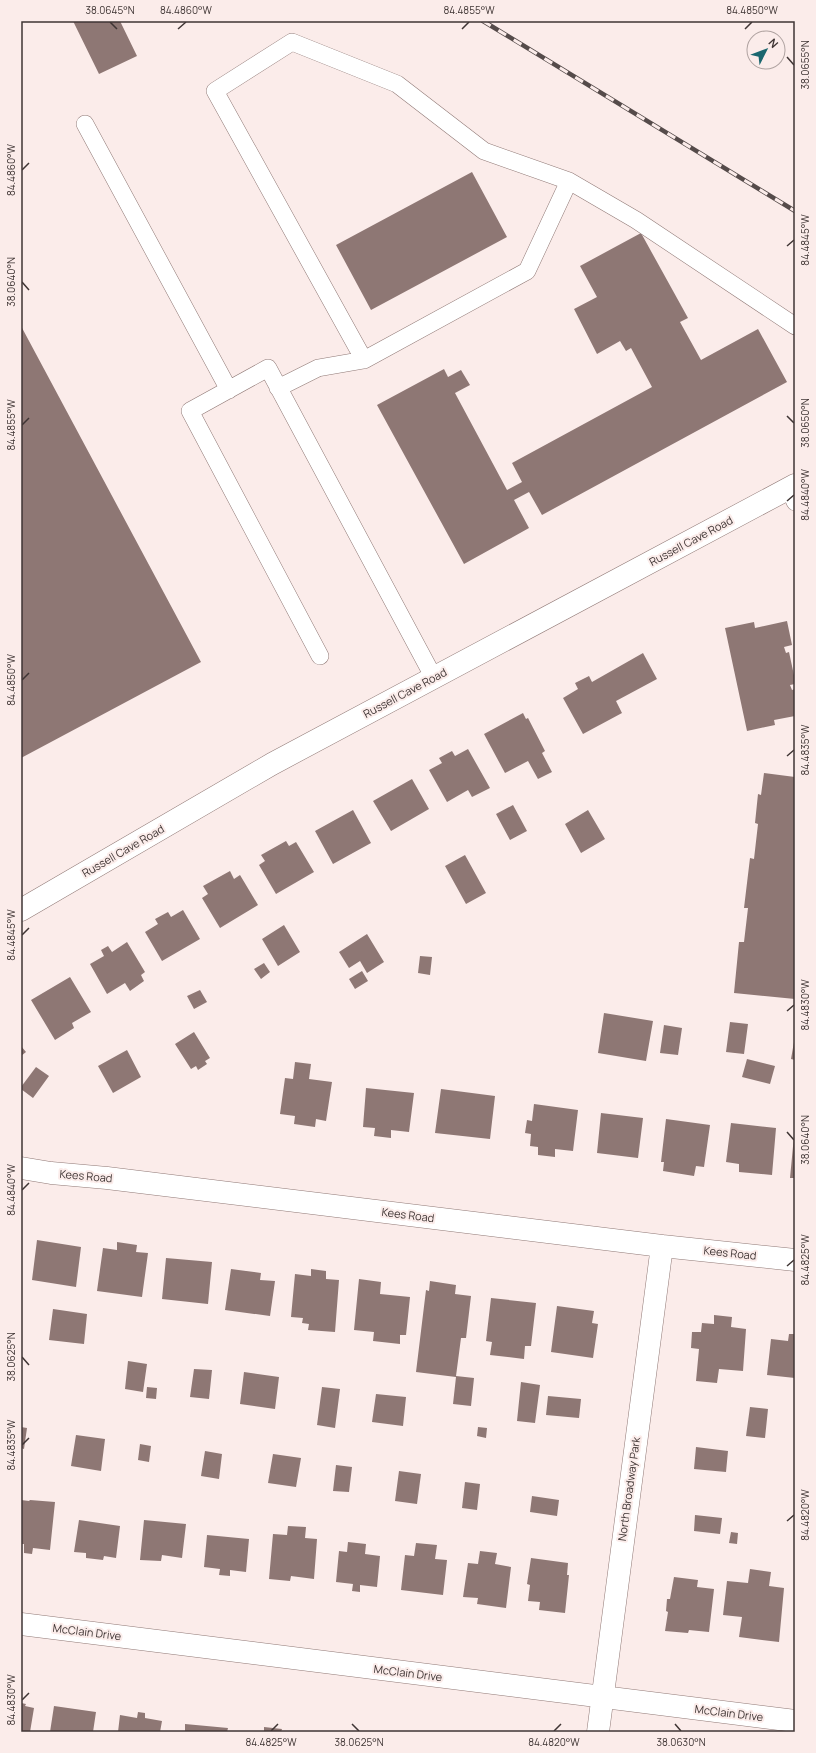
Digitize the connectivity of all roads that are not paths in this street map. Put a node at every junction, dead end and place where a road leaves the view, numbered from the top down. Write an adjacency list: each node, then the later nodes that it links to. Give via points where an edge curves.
1 (85, 124): 6 (lane)
2 (569, 181): 3 (lane, via 636,220); 4 (lane, via 527,271); 4 (lane, via 484,151 397,84 292,42 214,90)
3 (795, 326)
4 (364, 360): 5 (lane, via 318,368)
5 (278, 388): 6 (lane, via 268,368); 9 (lane)
6 (229, 390): 8 (lane, via 190,411)
7 (793, 492): 9 (street, Russell Cave Road)
8 (320, 656)
9 (434, 678): 10 (street, Russell Cave Road, via 272,764)
10 (21, 910)
11 (21, 1168): 12 (street, Kees Road)
12 (662, 1246): 13 (street, Kees Road); 15 (street, North Broadway Park)
13 (795, 1260)
14 (21, 1624): 15 (street, McClain Drive)
15 (601, 1697): 16 (street, McClain Drive); 17 (street, North Broadway Park)
16 (795, 1721)
17 (598, 1732)

